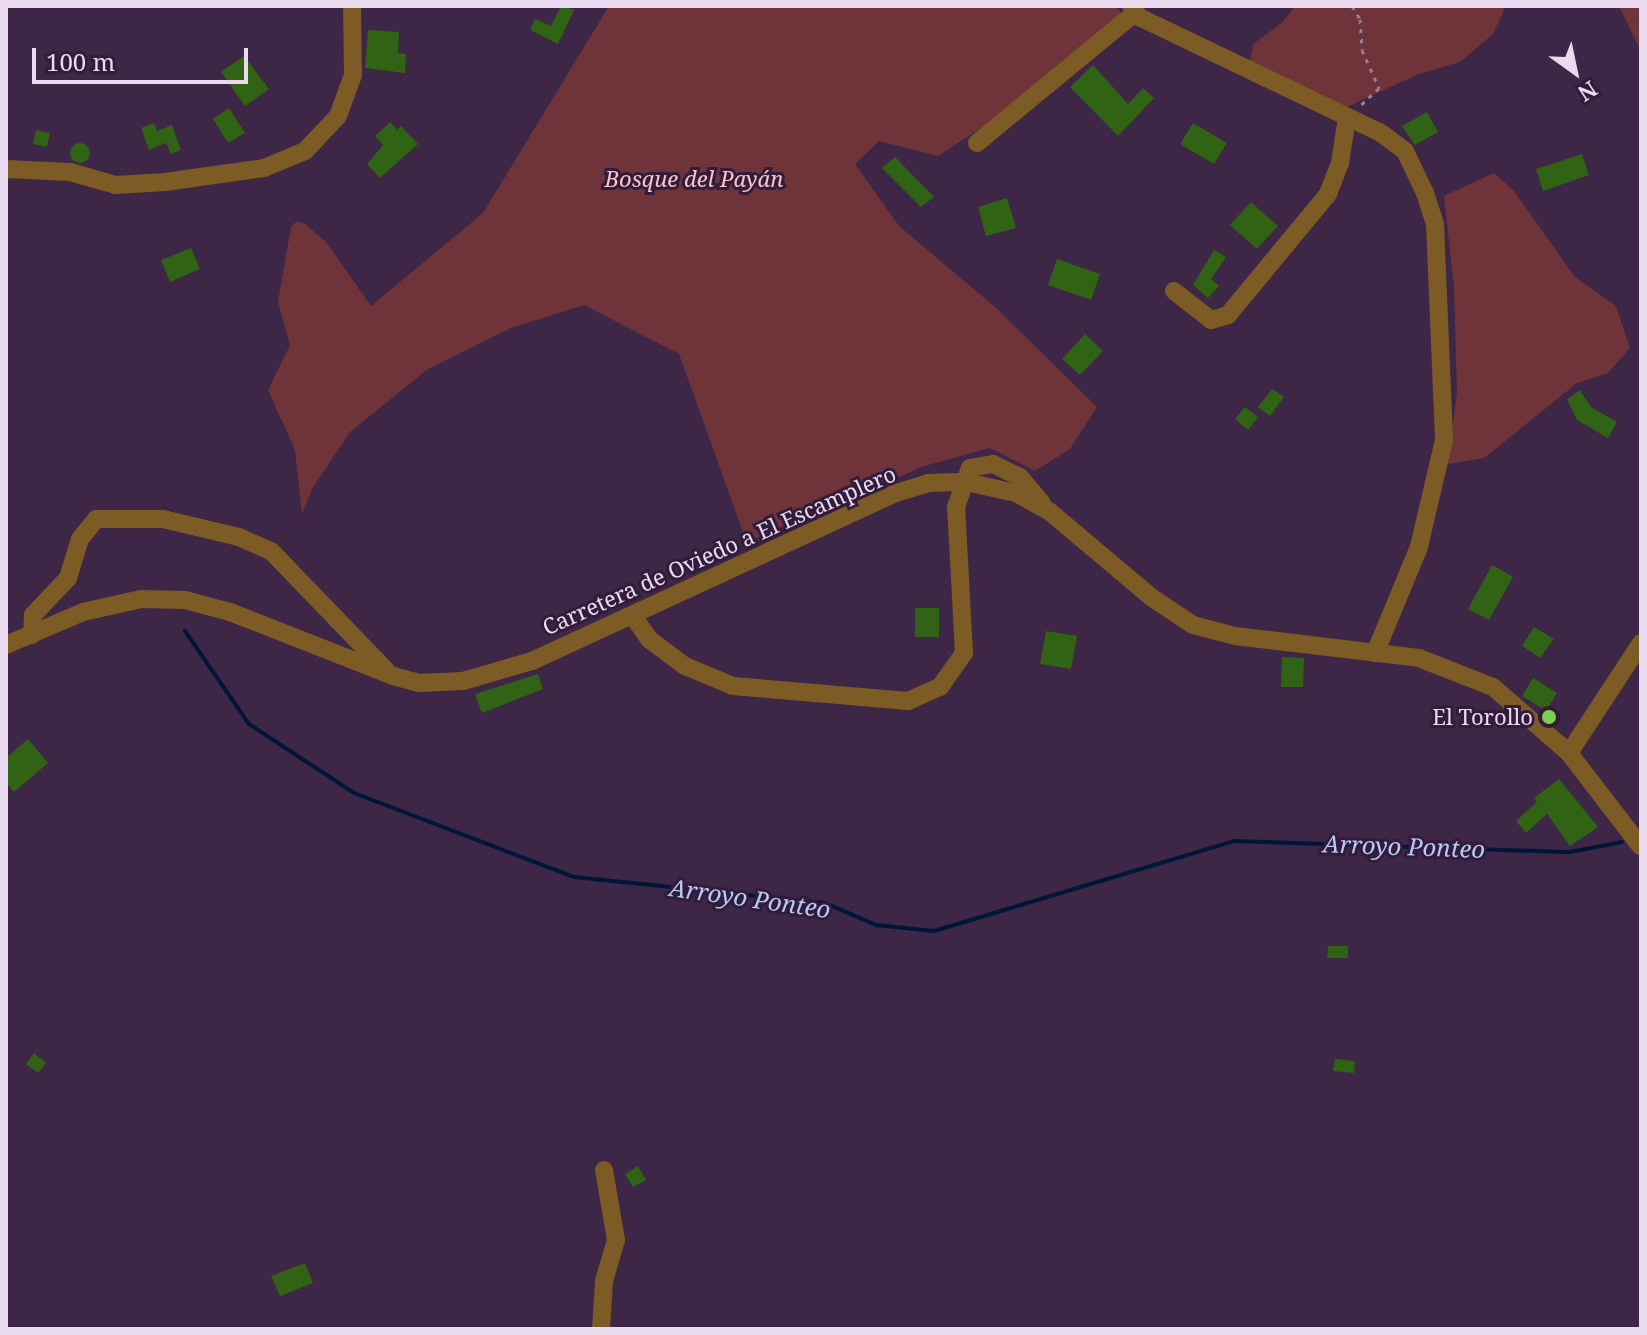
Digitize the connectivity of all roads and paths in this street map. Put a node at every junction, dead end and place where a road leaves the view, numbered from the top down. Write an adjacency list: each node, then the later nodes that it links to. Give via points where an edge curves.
1 (352, 6): 6 (street, via 353,75 338,116 305,151 264,168 116,185 70,172)
2 (1352, 6): 4 (path, via 1360,19 1362,50 1379,88)
3 (1134, 9): 4 (street); 5 (street)
4 (1347, 118): 7 (street, via 1340,163 1328,194 1228,315 1211,320); 13 (street, via 1405,151 1425,193 1435,224 1435,312 1445,375 1444,440 1419,547)
5 (977, 143)
6 (6, 169)
7 (1174, 291)
8 (966, 482): 9 (street, Carretera de Oviedo a El Escamplero, via 928,483 896,493); 9 (street, via 956,507 964,653 940,687 908,701 733,686 685,666 650,640); 13 (street, Carretera de Oviedo a El Escamplero, via 1016,493 1049,511 1151,597 1193,625 1235,636)
9 (633, 616): 14 (street, Carretera de Oviedo a El Escamplero, via 532,661 463,681 419,683)
10 (32, 635): 12 (street, Carretera de Oviedo a El Escamplero); 14 (street, Carretera de Oviedo a El Escamplero, via 83,612 141,599 185,600 230,612); 14 (street, via 33,615 68,578 80,539 96,519 163,519 239,537 271,551)
11 (1641, 643): 15 (street)
12 (6, 645)
13 (1375, 653): 15 (street, Carretera de Oviedo a El Escamplero, via 1419,658 1493,687)
14 (393, 676)
15 (1569, 753): 16 (street, Carretera de Oviedo a El Escamplero)
16 (1641, 847)
17 (604, 1170): 18 (street, via 616,1240 604,1281)
18 (601, 1329)

